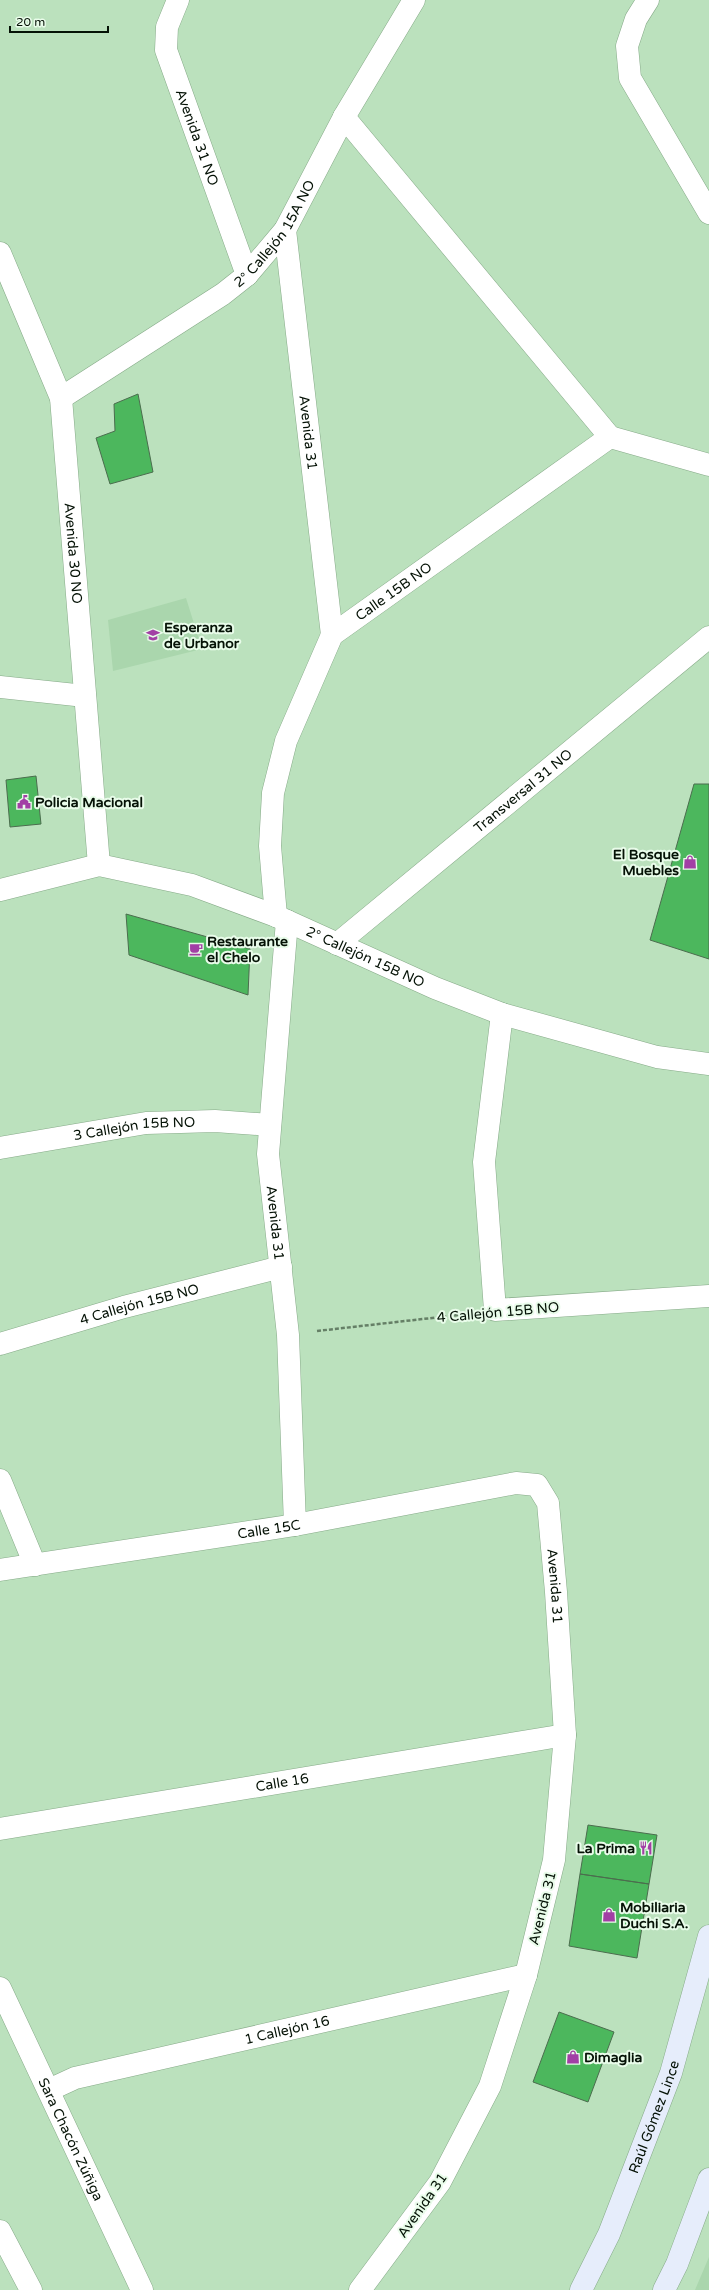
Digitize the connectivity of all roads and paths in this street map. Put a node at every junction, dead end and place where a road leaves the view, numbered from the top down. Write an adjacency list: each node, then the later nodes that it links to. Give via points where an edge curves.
1 (178, 0): 8 (street, Avenida 31 NO, via 167,27 166,50)
2 (414, 0): 4 (street, 2° Callejón 15A NO)
3 (648, 0): 5 (street, via 636,19 627,46 630,78)
4 (344, 117): 6 (street, 2° Callejón 15A NO); 10 (street)
5 (709, 213)
6 (285, 230): 8 (street, 2° Callejón 15A NO); 12 (street, Avenida 31)
7 (0, 253): 9 (street, Avenida 30 NO)
8 (247, 275): 9 (street, 2° Callejón 15A NO, via 223,294)
9 (61, 398): 15 (street, Avenida 30 NO)
10 (610, 437): 11 (street); 12 (street, Calle 15B NO)
11 (709, 465)
12 (332, 635): 18 (street, via 286,741 273,793 270,846)
13 (709, 637): 19 (street, Transversal 31 NO)
14 (0, 687): 15 (street)
15 (85, 696): 16 (street, Avenida 30 NO)
16 (99, 865): 17 (street, 2° Callejón 15B NO); 18 (street, 2° Callejón 15B NO, via 192,885)
17 (0, 890)
18 (281, 919): 19 (street, 2° Callejón 15B NO); 22 (street, Avenida 31)
19 (337, 944): 20 (street, 2° Callejón 15B NO, via 435,988)
20 (502, 1014): 21 (street, 2° Callejón 15B NO, via 658,1057); 26 (street, via 484,1162)
21 (709, 1064)
22 (270, 1125): 23 (street, 3 Callejón 15B NO, via 215,1121 146,1123); 24 (street, Avenida 31, via 268,1154)
23 (0, 1148)
24 (280, 1268): 27 (street, Avenida 31); 28 (street, 4 Callejón 15B NO, via 124,1307)
25 (709, 1296): 26 (street, 4 Callejón 15B NO)
26 (495, 1310): 27 (path, 4 Callejón 15B NO)
27 (288, 1335): 31 (street, Avenida 31)
28 (0, 1344)
29 (0, 1480): 32 (street)
30 (537, 1484): 31 (street, Calle 15C, via 516,1483); 34 (street, Avenida 31, via 548,1503)
31 (295, 1525): 32 (street, Calle 15C)
32 (35, 1565): 33 (street, Calle 15C)
33 (0, 1570)
34 (565, 1735): 35 (street, Calle 16); 37 (street, Avenida 31, via 554,1860)
35 (0, 1829)
36 (709, 1936): 45 (main road, Raúl Gómez Lince, via 671,2073 609,2234)
37 (526, 1974): 39 (street, 1 Callejón 16, via 75,2078); 44 (street, Avenida 31, via 490,2086 440,2182)
38 (0, 1988): 39 (street, Sara Chacón Zúñiga)
39 (49, 2090): 43 (street, Sara Chacón Zúñiga)
40 (709, 2179): 46 (main road, via 677,2264)
41 (0, 2232): 42 (street)
42 (31, 2290)
43 (142, 2290)
44 (360, 2290)
45 (581, 2290)
46 (664, 2290)

